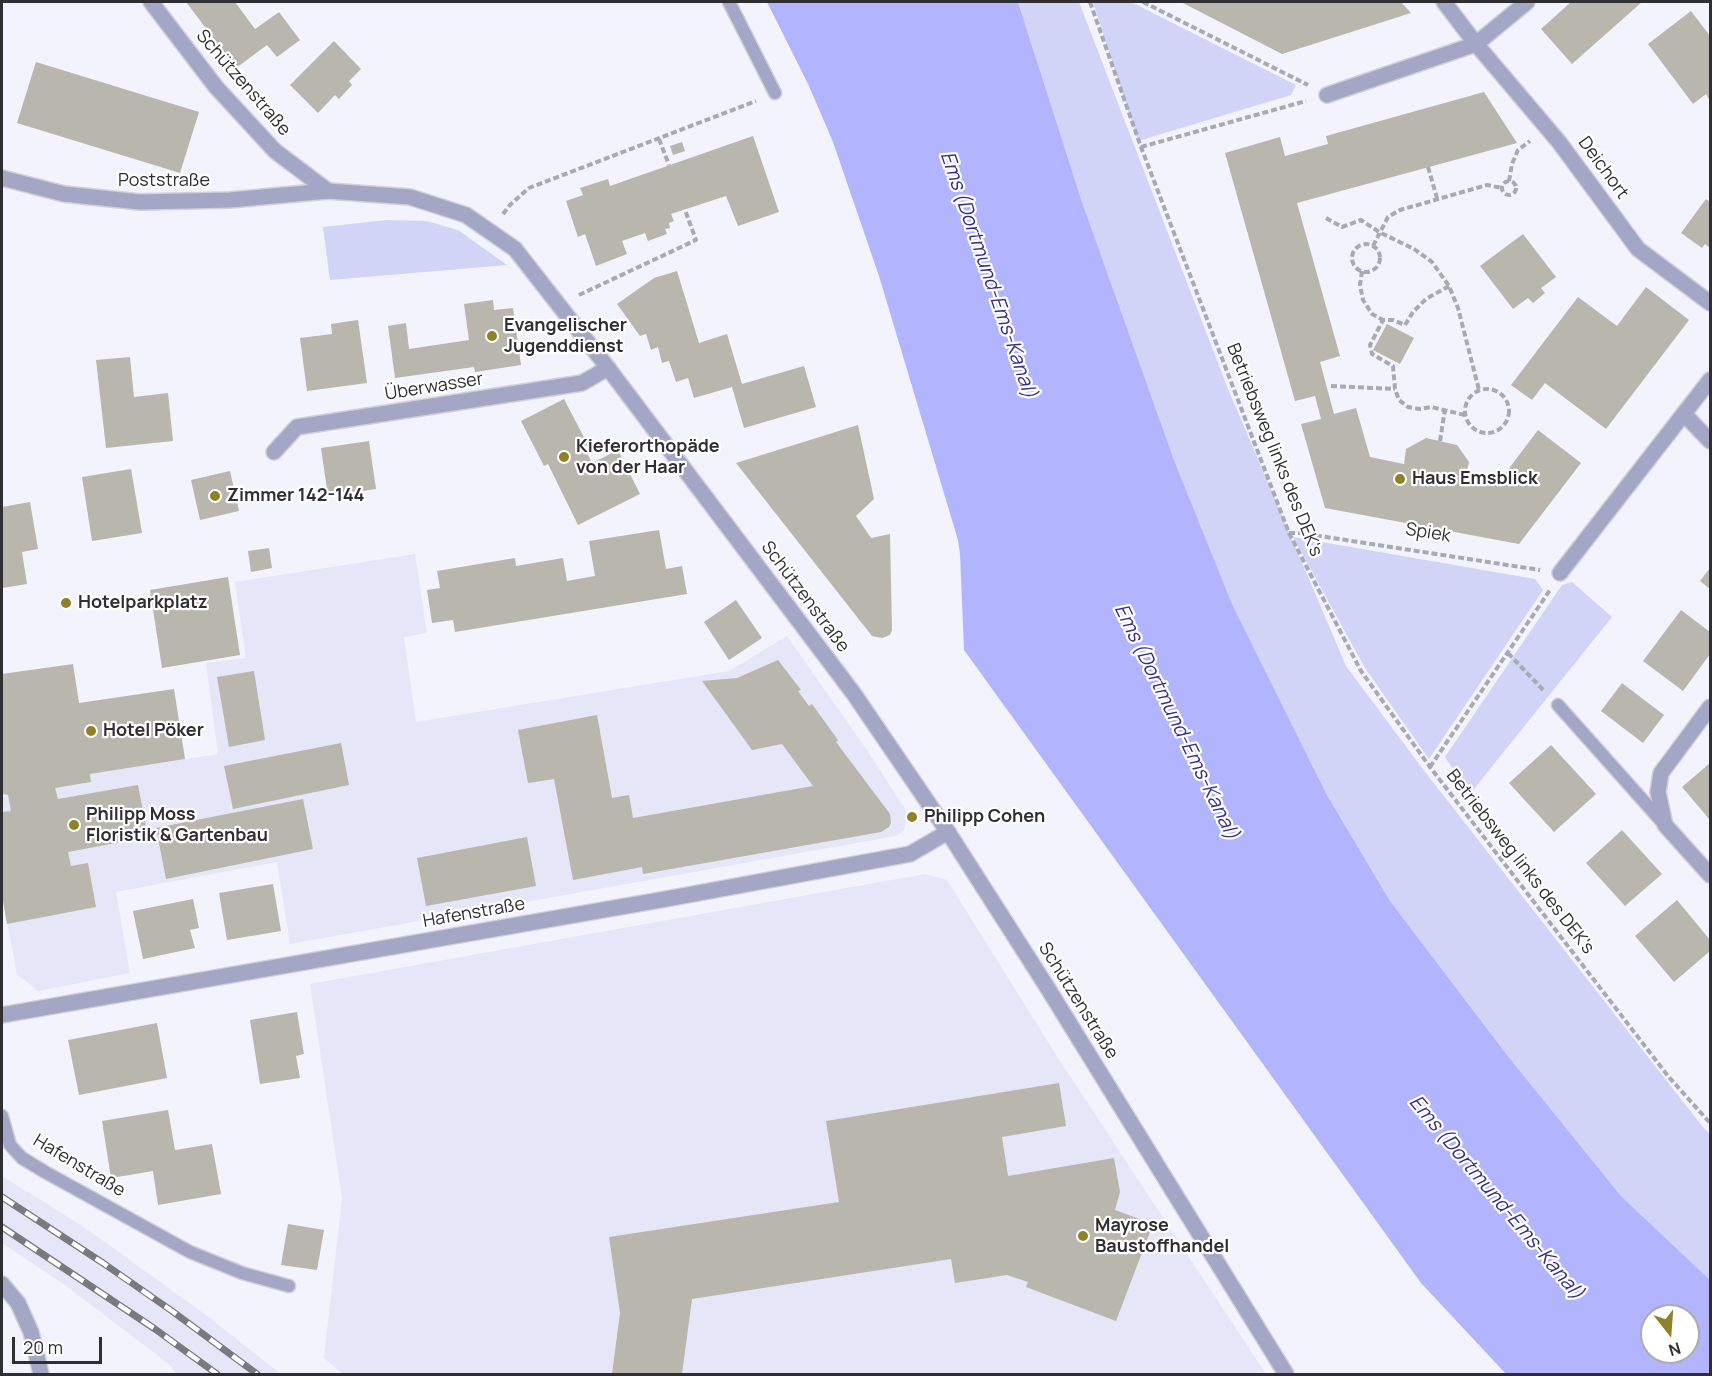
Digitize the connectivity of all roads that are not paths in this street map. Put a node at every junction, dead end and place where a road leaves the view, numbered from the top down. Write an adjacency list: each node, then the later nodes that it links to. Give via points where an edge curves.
1 (151, 2): 9 (street, Schützenstraße, via 216,87 275,151)
2 (729, 2): 6 (lane)
3 (1444, 2): 5 (street, Deichort)
4 (1527, 2): 5 (street)
5 (1476, 44): 7 (street); 10 (street, Deichort, via 1547,128 1638,249)
6 (775, 93)
7 (1327, 95)
8 (2, 178): 9 (street, Poststraße, via 64,194 140,202 230,200)
9 (328, 190): 11 (street, Schützenstraße, via 410,197 466,214 514,249)
10 (1710, 303)
11 (608, 368): 15 (street, Überwasser, via 582,383 297,427); 20 (street, Schützenstraße, via 854,694)
12 (1710, 380): 13 (street)
13 (1685, 415): 14 (street); 16 (street)
14 (1710, 441)
15 (273, 452)
16 (1560, 573)
17 (1558, 705): 19 (lane)
18 (1710, 707): 19 (street, via 1661,773 1658,792)
19 (1665, 825): 21 (street)
20 (948, 832): 22 (street, Hafenstraße, via 910,854); 27 (street, Schützenstraße)
21 (1710, 875)
22 (2, 1015)
23 (2, 1116): 25 (lane, Hafenstraße, via 10,1145 45,1172 190,1252)
24 (2, 1284): 26 (street, via 18,1303 31,1332)
25 (289, 1286)
26 (41, 1374)
27 (1286, 1374)

